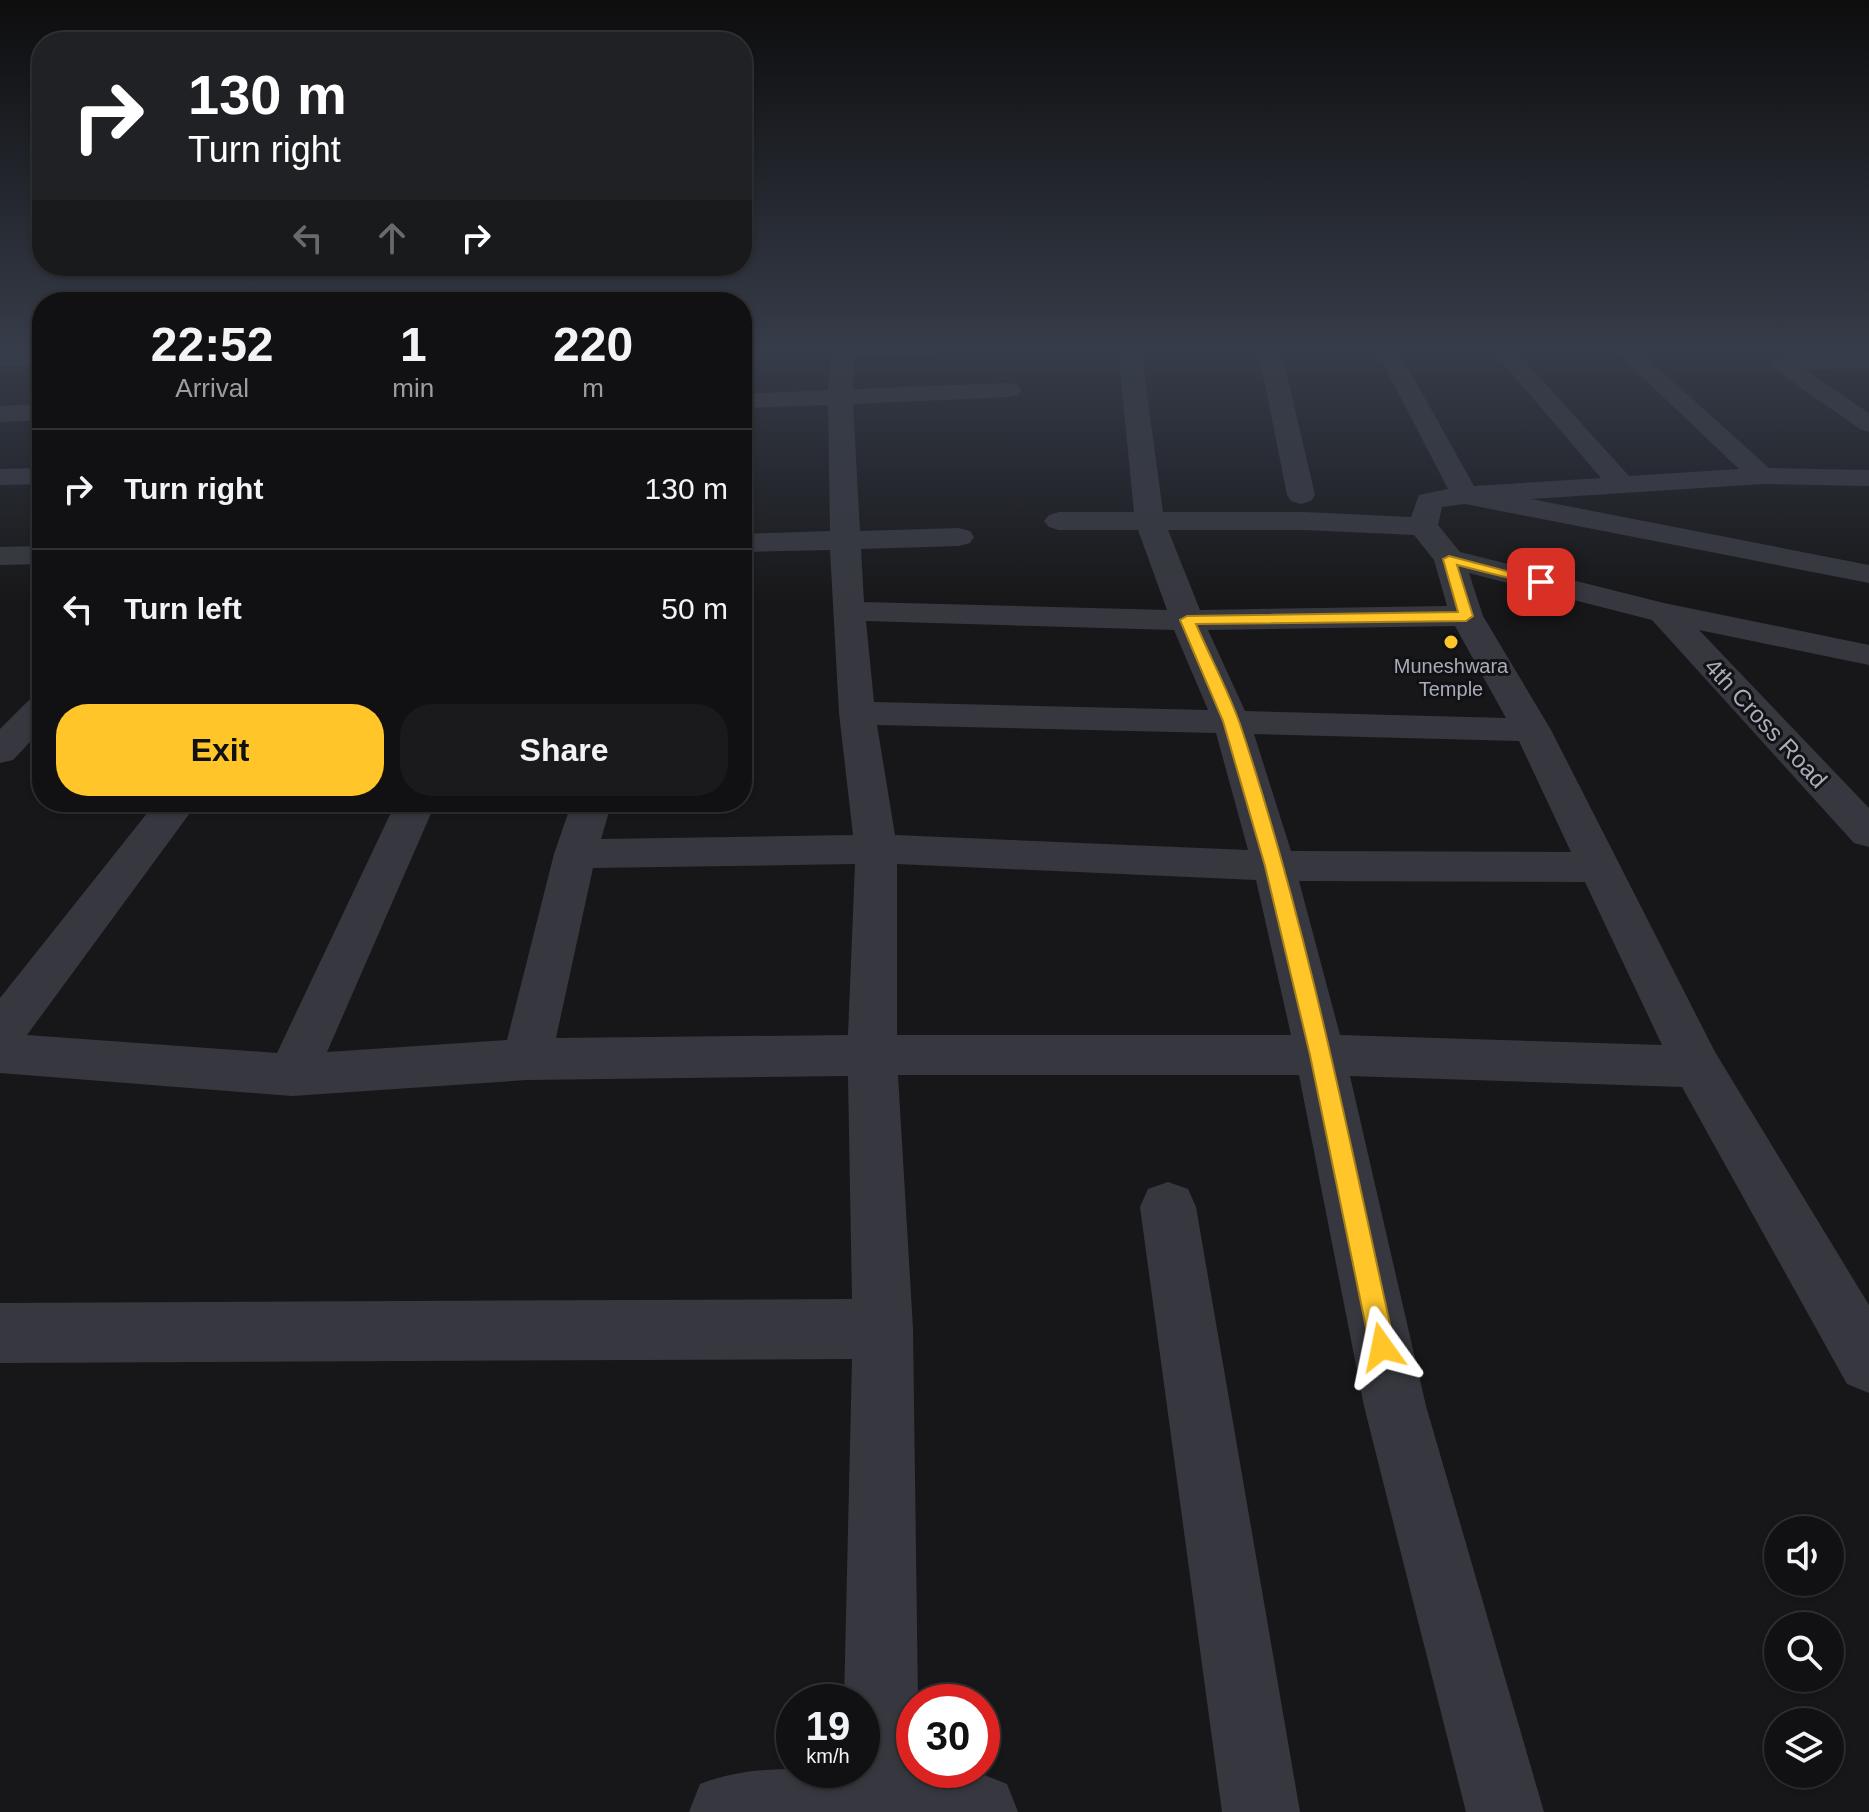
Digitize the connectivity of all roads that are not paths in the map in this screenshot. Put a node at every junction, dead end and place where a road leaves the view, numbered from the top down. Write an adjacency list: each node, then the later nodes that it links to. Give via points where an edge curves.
1 (843, 435): 19 (street)
2 (1139, 435): 15 (street)
3 (1288, 435): 13 (street)
4 (1432, 435): 14 (street)
5 (1578, 435): 11 (street)
6 (1717, 435): 8 (street)
7 (32, 476): 9 (street)
8 (1762, 476): 10 (street); 12 (street)
9 (0, 477)
10 (1712, 478): 11 (street); 12 (street)
11 (1623, 486): 14 (street)
12 (1862, 492)
13 (1301, 495)
14 (1465, 495): 17 (street, via 1429,501); 24 (street)
15 (1149, 519): 16 (street); 17 (street); 28 (street)
16 (1059, 521)
17 (1423, 526): 23 (street)
18 (959, 537): 19 (street)
19 (844, 541): 20 (street); 25 (street)
20 (752, 543)
21 (32, 556): 22 (street)
22 (2, 557)
23 (1449, 559): 26 (street); 27 (street)
24 (1869, 574)
25 (848, 611): 28 (street); 30 (street)
26 (1664, 613): 29 (street); 38 (street, 4th Cross Road)
27 (1466, 616): 28 (street); 33 (street)
28 (1187, 620): 32 (street)
29 (1869, 655)
30 (857, 713): 32 (street); 39 (street)
31 (32, 718): 34 (street)
32 (1231, 721): 33 (street); 41 (street)
33 (1532, 730): 42 (street)
34 (0, 751)
35 (170, 812): 43 (street)
36 (411, 812): 49 (street)
37 (589, 812): 40 (street)
38 (1869, 833)
39 (876, 849): 40 (street); 41 (street); 45 (street)
40 (575, 854): 47 (street)
41 (1274, 866): 42 (street); 46 (street)
42 (1600, 867): 48 (street)
43 (0, 1034)
44 (0, 1053): 49 (street)
45 (872, 1055): 46 (street); 47 (street); 51 (street)
46 (1320, 1055): 48 (street); 58 (street, via 1395,1406)
47 (527, 1059): 49 (street)
48 (1697, 1067): 53 (street)
49 (292, 1075)
50 (1168, 1207): 57 (street)
51 (883, 1329): 52 (street); 54 (street)
52 (0, 1333)
53 (1869, 1362)
54 (882, 1807): 55 (street); 56 (street)
55 (728, 1812)
56 (979, 1812)
57 (1261, 1812)
58 (1505, 1812)

